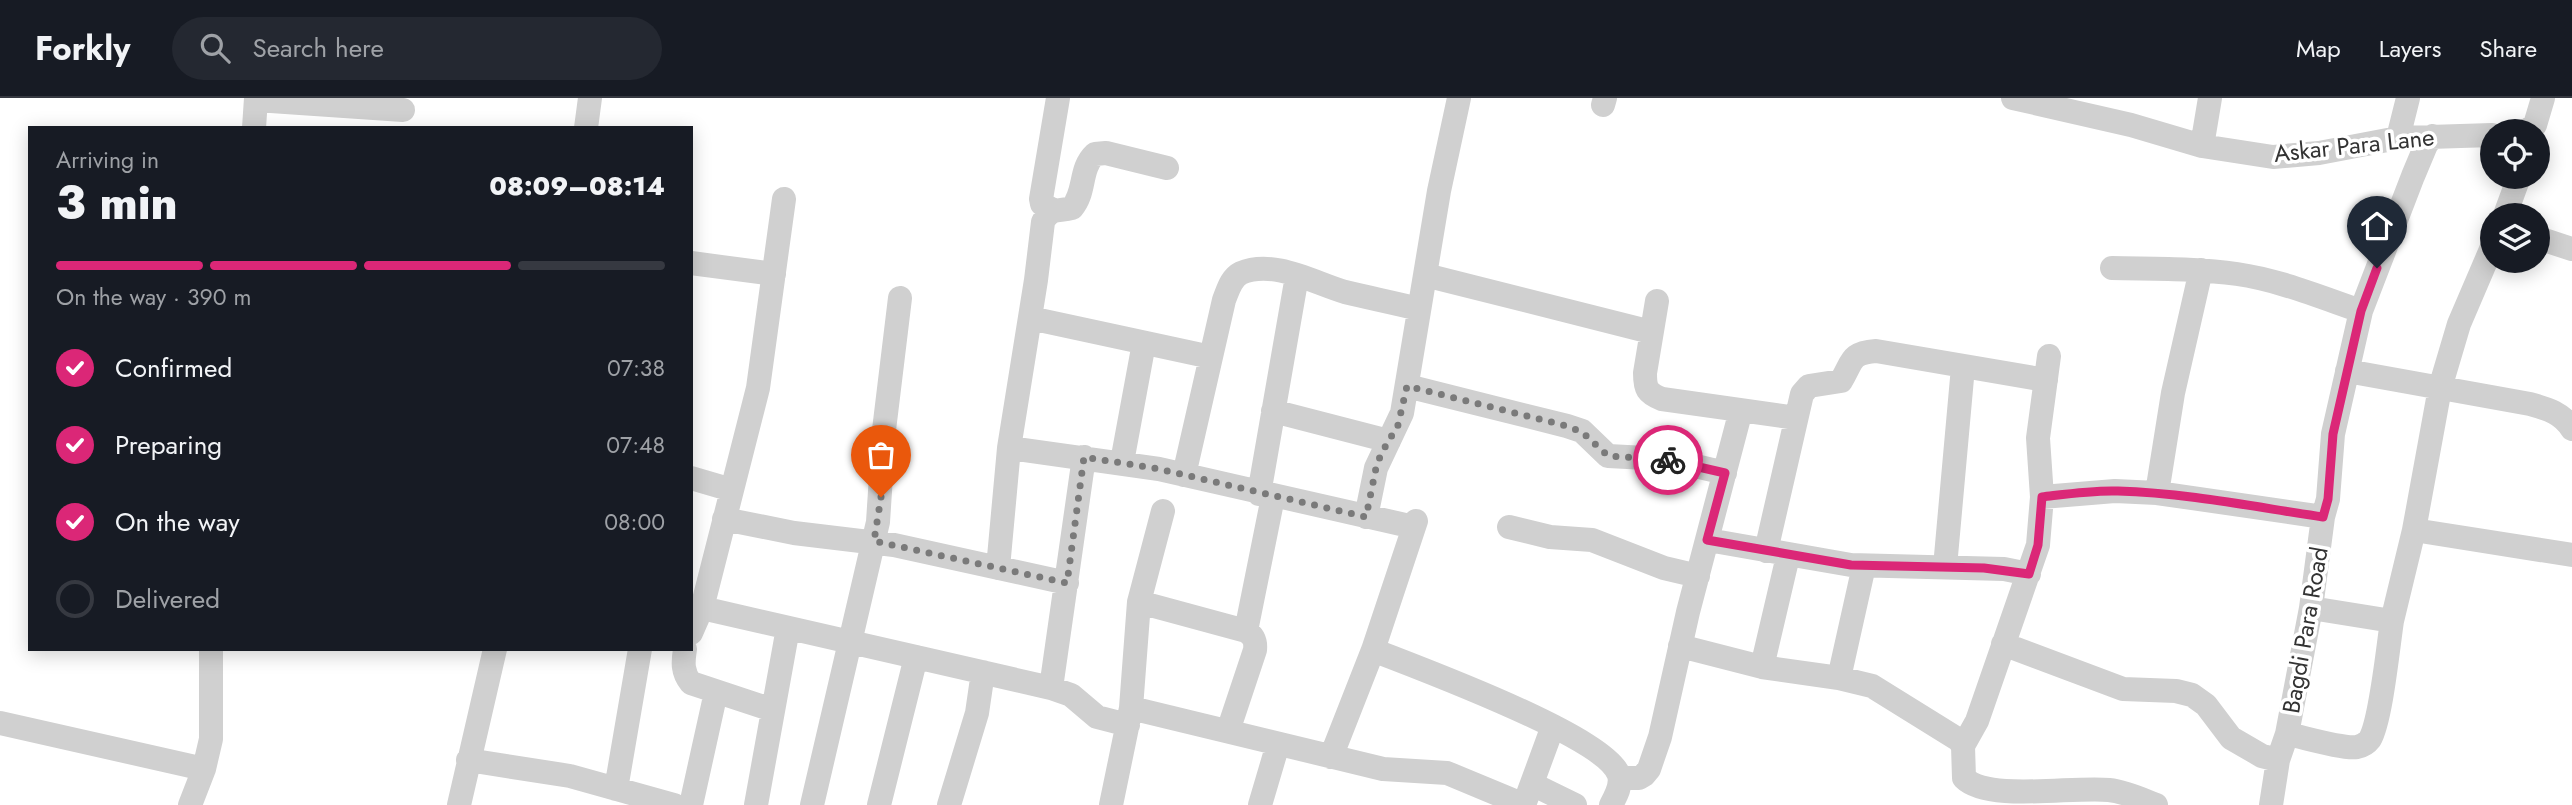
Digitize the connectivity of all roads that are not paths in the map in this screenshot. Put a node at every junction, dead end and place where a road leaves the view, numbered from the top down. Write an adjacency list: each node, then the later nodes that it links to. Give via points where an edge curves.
1 (590, 98): 13 (street)
2 (1058, 98): 20 (street, via 1041,199)
3 (1459, 98): 29 (street)
4 (2014, 98): 9 (street, Askar Para Lane)
5 (2210, 98): 17 (street)
6 (2407, 98): 16 (street)
7 (2543, 98): 11 (street)
8 (256, 99): 10 (street); 12 (street)
9 (2056, 102): 17 (street, Askar Para Lane)
10 (403, 110)
11 (2535, 119)
12 (254, 126)
13 (586, 126)
14 (2480, 135): 15 (street, Askar Para Lane)
15 (2433, 136): 16 (street, Askar Para Lane); 33 (street, Bagdi Para Road)
16 (2398, 138): 17 (street, Askar Para Lane, via 2319,153 2273,156)
17 (2202, 146)
18 (1167, 168): 20 (street, via 1095,154 1083,171 1077,203)
19 (784, 199): 27 (street)
20 (1053, 210): 34 (street, via 1043,222)
21 (2550, 242): 22 (street)
22 (2572, 249)
23 (693, 263): 27 (street)
24 (2112, 268): 25 (street)
25 (2201, 270): 33 (street, via 2269,281); 54 (street)
26 (2481, 273): 41 (street, via 2459,324)
27 (774, 274): 53 (street, via 758,388)
28 (1297, 275): 32 (street); 37 (street, via 1274,270 1238,274 1224,299); 43 (street)
29 (1425, 275): 32 (street); 35 (street)
30 (900, 298): 64 (street)
31 (1657, 301): 35 (street)
32 (1419, 309): 40 (street)
33 (2361, 311): 39 (street, Bagdi Para Road)
34 (1030, 318): 36 (street); 47 (street)
35 (1651, 332): 42 (street, via 1645,373 1650,395)
36 (1144, 342): 37 (street); 49 (street)
37 (1211, 357): 51 (street)
38 (1963, 367): 44 (street, via 1865,352 1853,357 1842,381 1809,386); 56 (street, via 2048,368 2038,438); 69 (street)
39 (2347, 372): 41 (street); 59 (street, Bagdi Para Road, via 2333,434)
40 (1407, 386): 46 (street); 50 (street, via 1567,426 1582,432 1608,456 1667,459)
41 (2440, 388): 45 (street, via 2530,404); 62 (street)
42 (1741, 410): 44 (street); 50 (street)
43 (1273, 411): 46 (street); 55 (street)
44 (1796, 418): 65 (street)
45 (2570, 420)
46 (1389, 442): 58 (street, via 1376,468)
47 (1009, 448): 48 (street); 68 (street)
48 (1084, 457): 49 (street); 72 (street)
49 (1122, 462): 51 (street)
50 (1725, 473): 63 (street)
51 (1184, 475): 55 (street)
52 (693, 479): 53 (street)
53 (732, 490): 60 (street)
54 (2157, 493): 56 (street); 59 (street)
55 (1266, 495): 58 (street); 79 (street)
56 (2042, 497): 70 (street, via 2038,545)
57 (1163, 511): 73 (street)
58 (1366, 517): 83 (street, via 1415,524)
59 (2323, 517): 75 (street, Bagdi Para Road)
60 (724, 519): 64 (street); 74 (street)
61 (1509, 527): 71 (street, via 1549,537 1592,540)
62 (2414, 530): 66 (street); 76 (street)
63 (1707, 540): 65 (street); 71 (street)
64 (874, 541): 68 (street); 80 (street)
65 (1777, 553): 67 (street); 89 (street)
66 (2572, 555)
67 (1864, 566): 69 (street); 91 (street)
68 (998, 568): 72 (street)
69 (1945, 568): 70 (street)
70 (2029, 574): 81 (street)
71 (1698, 576): 82 (street)
72 (1067, 583): 92 (street)
73 (1139, 602): 79 (street); 95 (street)
74 (702, 608): 77 (street); 78 (street)
75 (2311, 608): 76 (street); 99 (street, Bagdi Para Road)
76 (2392, 621): 99 (street, via 2378,709 2366,743 2345,746)
77 (693, 628)
78 (788, 628): 80 (street); 94 (street)
79 (1246, 631): 98 (street, via 1256,642 1255,650)
80 (851, 643): 88 (street); 114 (street)
81 (2003, 644): 101 (street, via 1977,720); 104 (street, via 2123,689 2192,695 2244,748)
82 (1681, 646): 89 (street); 106 (street, via 1649,769 1639,778)
83 (1373, 650): 97 (street); 102 (street)
84 (211, 651): 105 (street, via 213,717)
85 (495, 651): 103 (street)
86 (640, 651): 107 (street)
87 (685, 651): 93 (street, via 686,677)
88 (916, 657): 90 (street); 115 (street)
89 (1762, 667): 91 (street)
90 (983, 672): 92 (street); 116 (street, via 977,713)
91 (1839, 678): 101 (street, via 1872,686)
92 (1051, 688): 95 (street, via 1071,695 1097,717)
93 (716, 692): 94 (street); 112 (street)
94 (773, 710): 113 (street)
95 (1129, 717): 98 (street); 117 (street)
96 (0, 723): 105 (street)
97 (1553, 726): 106 (street, via 1602,756); 108 (street)
98 (1227, 732): 100 (street)
99 (2287, 734): 104 (street, Bagdi Para Road)
100 (1278, 744): 102 (street); 118 (street)
101 (1963, 746): 121 (street, via 1964,778 1976,786 2110,790)
102 (1331, 757): 108 (street, via 1395,772 1447,773)
103 (468, 760): 107 (street, via 560,774); 110 (street)
104 (2278, 760): 122 (street, Bagdi Para Road)
105 (204, 769): 109 (street)
106 (1620, 778): 120 (street)
107 (616, 789): 111 (street)
108 (1527, 798): 119 (street)
109 (190, 805)
110 (459, 805)
111 (674, 805)
112 (691, 805)
113 (756, 805)
114 (812, 805)
115 (879, 805)
116 (950, 805)
117 (1111, 805)
118 (1260, 805)
119 (1576, 805)
120 (1611, 805)
121 (2156, 805)
122 (2271, 805)

